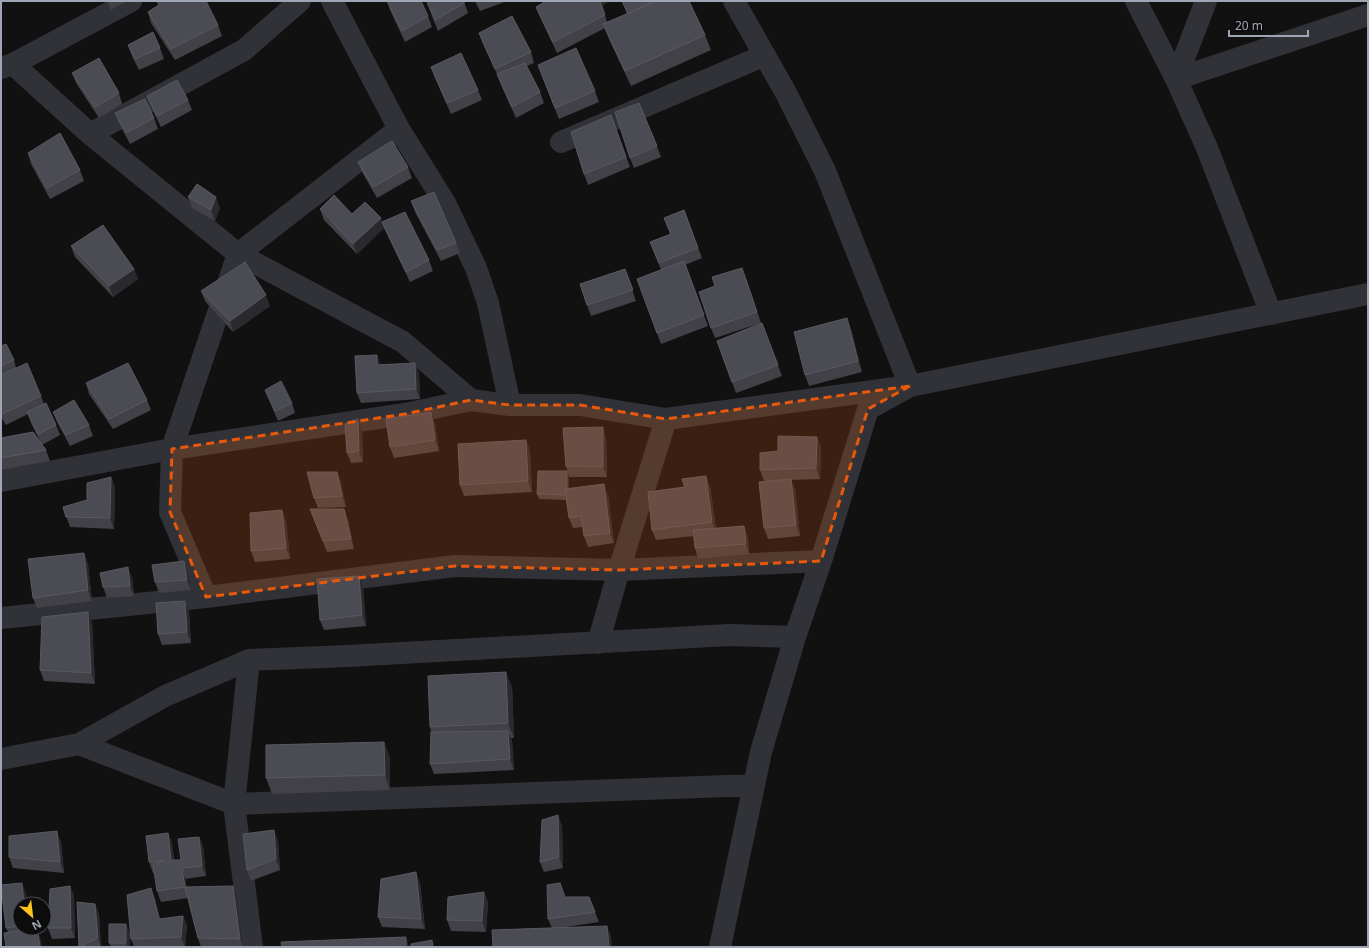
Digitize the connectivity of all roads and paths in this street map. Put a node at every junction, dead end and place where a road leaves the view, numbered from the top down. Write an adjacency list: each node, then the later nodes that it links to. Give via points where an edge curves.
1 (131, 1): 9 (street)
2 (300, 1): 12 (street, via 244,50)
3 (332, 1): 11 (street)
4 (734, 1): 8 (street)
5 (1136, 1): 10 (street)
6 (1206, 1): 10 (street)
7 (1368, 15): 10 (street)
8 (764, 54): 13 (street); 17 (street, via 825,171)
9 (7, 66): 12 (street)
10 (1176, 79): 16 (street, via 1207,148)
11 (399, 129): 14 (street); 19 (street, via 445,203 476,268 488,303)
12 (90, 134): 14 (street)
13 (561, 142)
14 (238, 254): 18 (street, via 404,342); 21 (street)
15 (1368, 294): 16 (street)
16 (1271, 314): 17 (street)
17 (910, 386): 20 (street); 23 (street, via 868,409)
18 (471, 400): 19 (street); 21 (street, via 405,414)
19 (510, 405): 20 (street, via 580,404)
20 (666, 419): 24 (street)
21 (172, 449): 22 (street); 25 (street, via 170,512)
22 (1, 481)
23 (821, 561): 24 (street); 27 (street)
24 (619, 570): 25 (street, via 455,566); 28 (street)
25 (206, 598): 26 (street)
26 (1, 618)
27 (795, 637): 28 (street, via 729,636); 32 (street, via 761,752)
28 (598, 643): 29 (street)
29 (249, 660): 30 (street, via 165,696); 33 (street)
30 (79, 744): 31 (street); 33 (street)
31 (1, 759)
32 (754, 785): 33 (street); 35 (street)
33 (234, 804): 34 (street)
34 (252, 947)
35 (720, 947)

